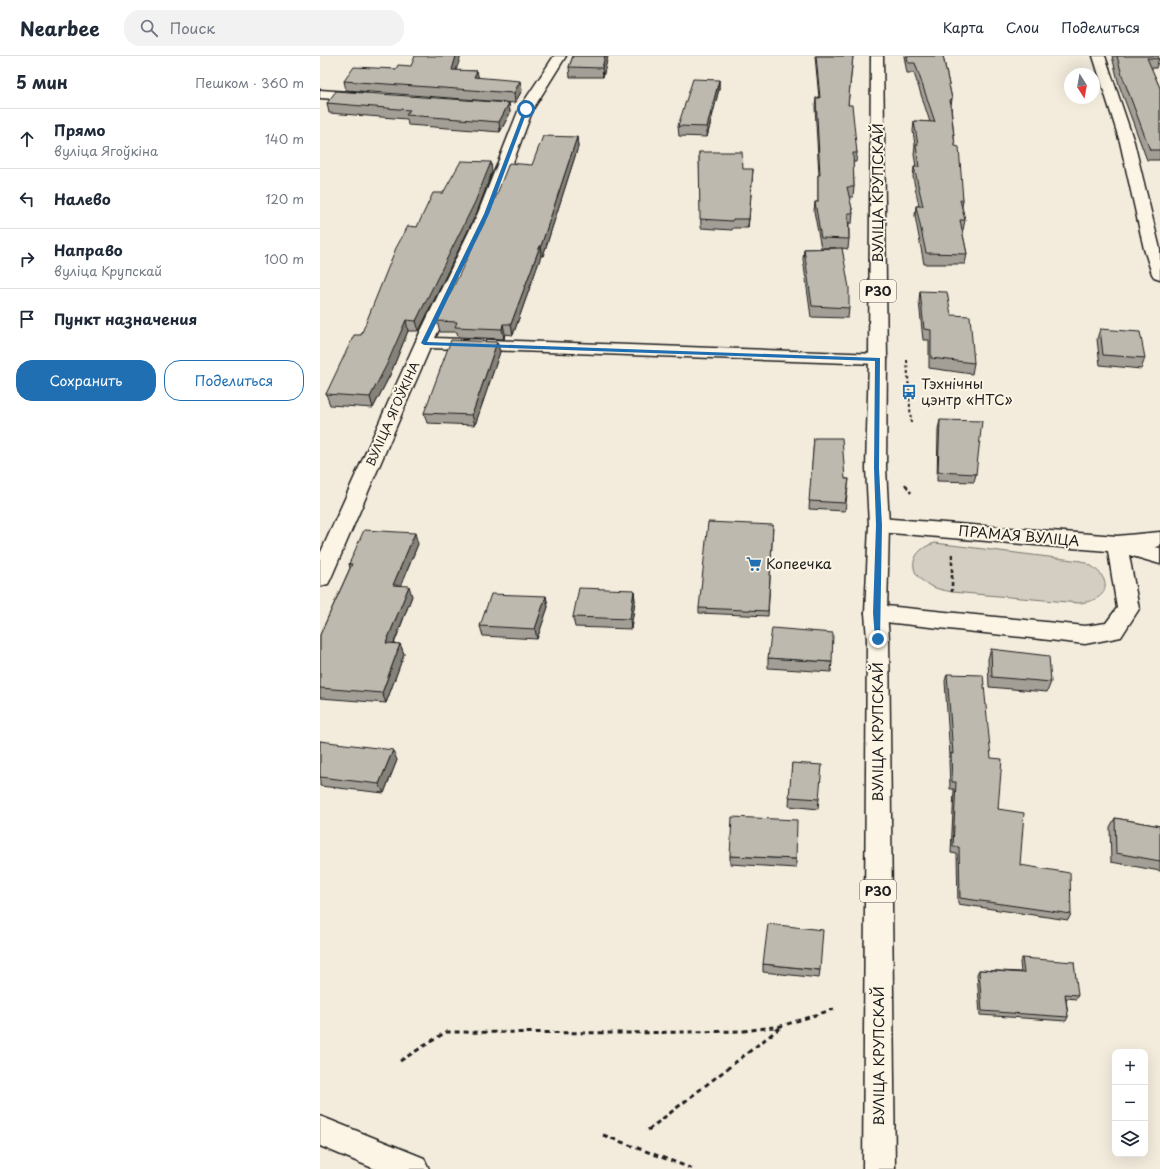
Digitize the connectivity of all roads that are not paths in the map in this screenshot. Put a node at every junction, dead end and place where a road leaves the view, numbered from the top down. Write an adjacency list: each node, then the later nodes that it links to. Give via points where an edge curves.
1 (560, 56): 7 (street, ВУЛІЦА ЯГОЎКІНА, via 518,108 486,214)
2 (877, 56): 8 (street, ВУЛІЦА КРУПСКАЙ / Р30)
3 (1098, 56): 6 (street, via 1127,142)
4 (320, 94): 5 (street)
5 (376, 98)
6 (1160, 274)
7 (424, 343): 8 (street); 13 (street, ВУЛІЦА ЯГОЎКІНА)
8 (878, 359): 9 (street, ВУЛІЦА КРУПСКАЙ / Р30, via 876,468)
9 (879, 525): 11 (street, ПРАМАЯ ВУЛІЦА); 14 (street, ВУЛІЦА КРУПСКАЙ / Р30)
10 (1160, 539): 11 (street, ПРАМАЯ ВУЛІЦА)
11 (1117, 544): 12 (street); 14 (street, via 1128,609 1113,631 1085,635)
12 (1160, 556)
13 (320, 578)
14 (876, 613): 17 (street, ВУЛІЦА КРУПСКАЙ / Р30)
15 (320, 1131): 16 (street)
16 (413, 1169)
17 (879, 1169)

